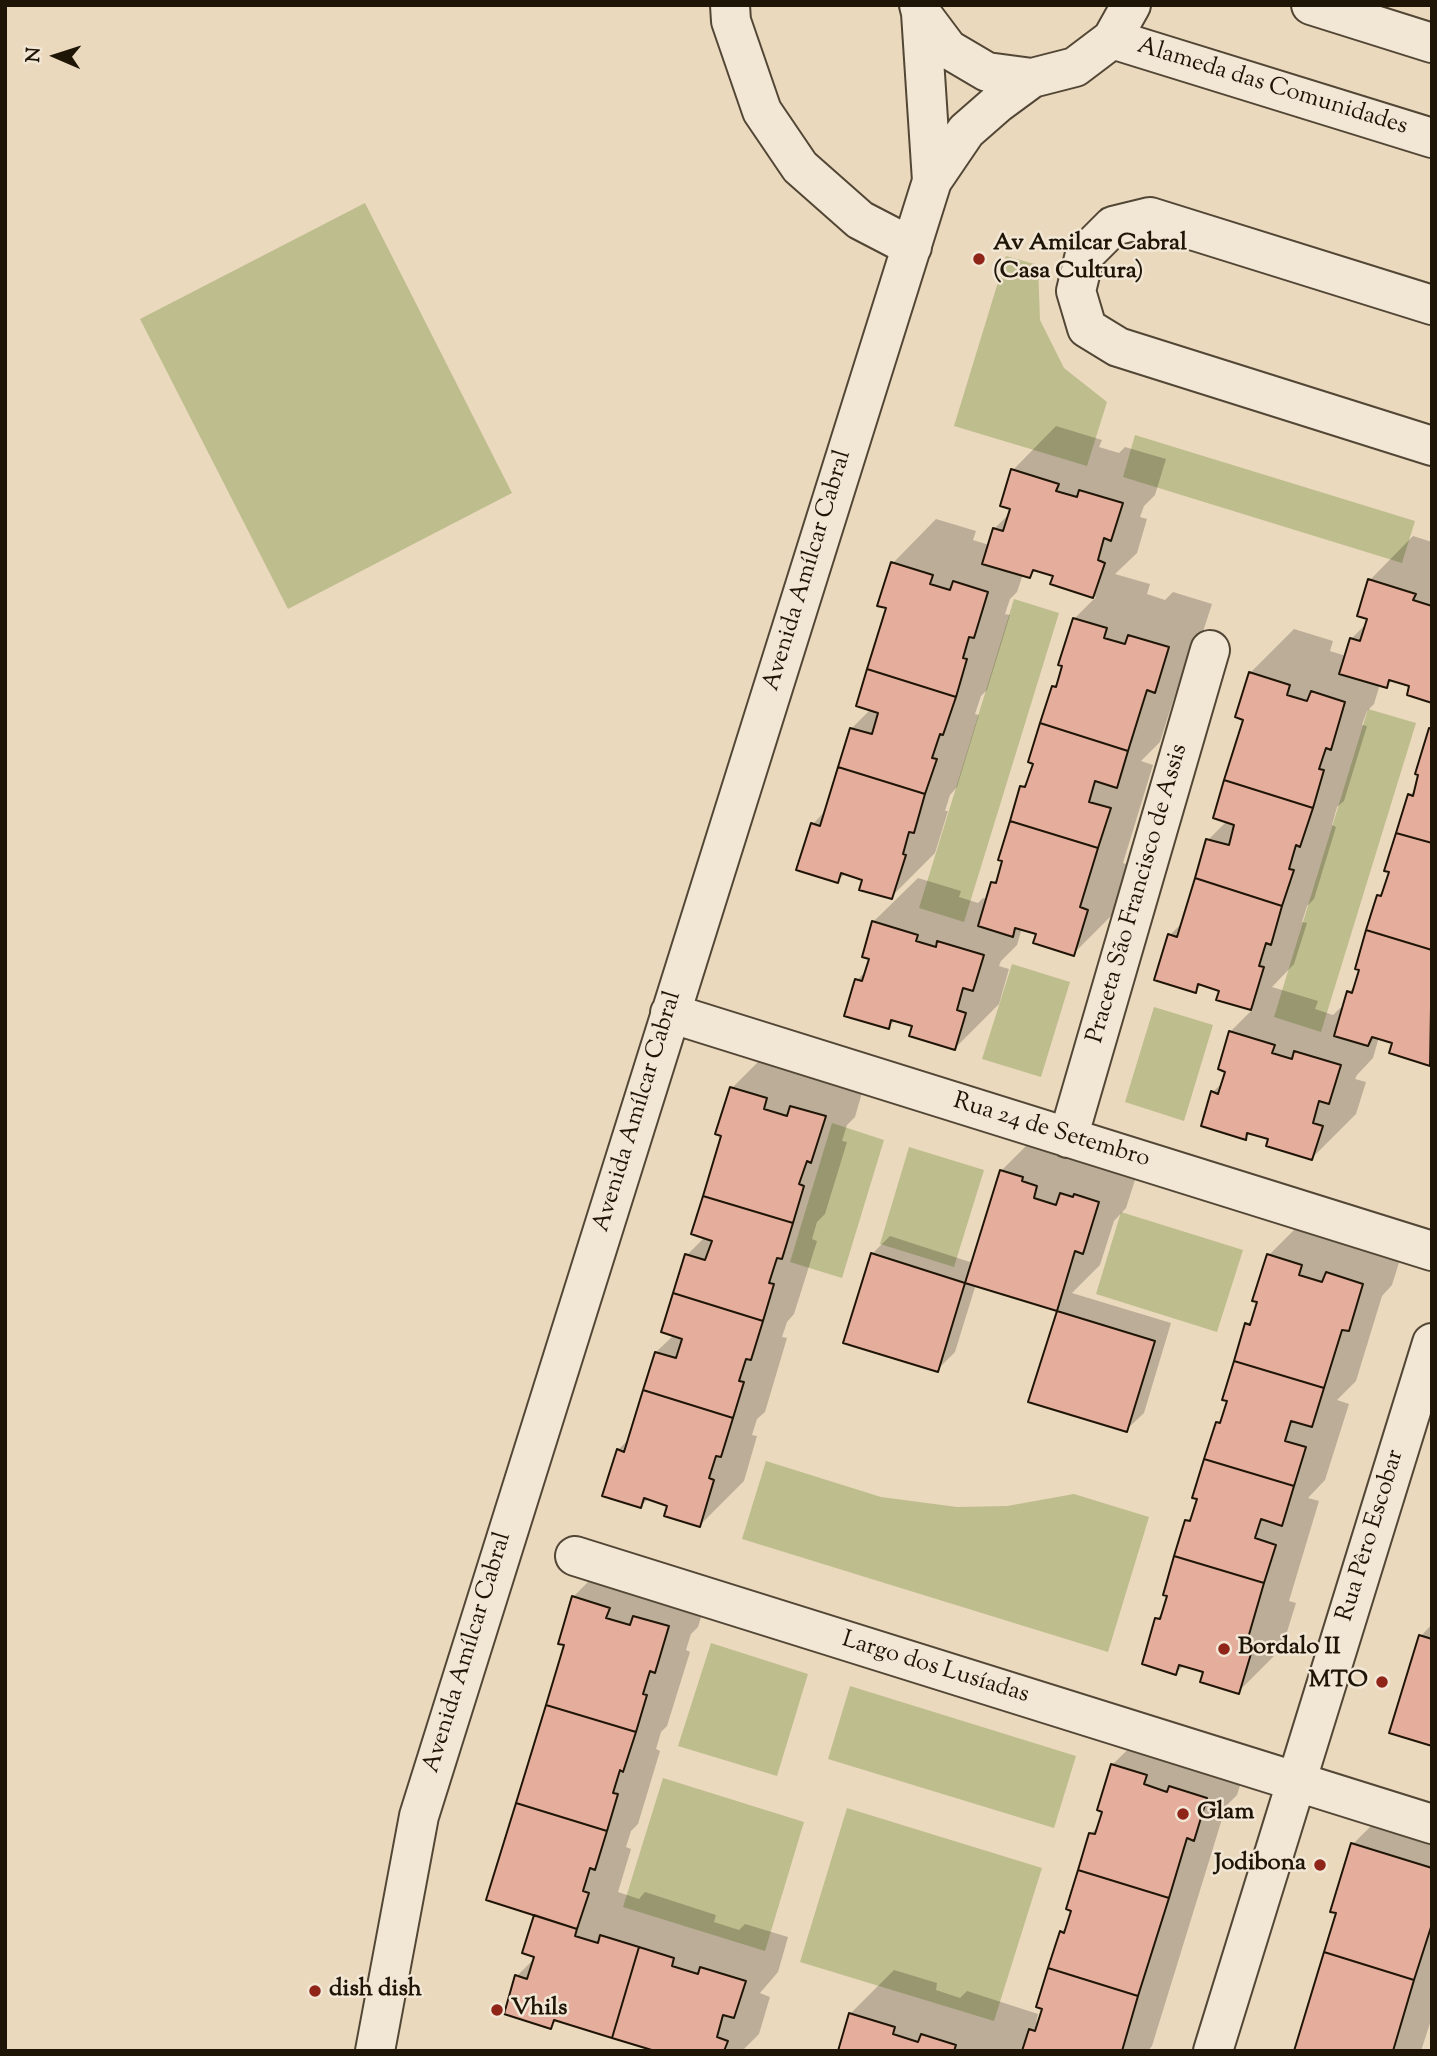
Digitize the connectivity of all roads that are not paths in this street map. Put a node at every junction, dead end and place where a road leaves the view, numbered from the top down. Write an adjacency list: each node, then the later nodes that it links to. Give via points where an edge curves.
1 (730, 5): 10 (street, via 731,21 762,111 800,166 860,220)
2 (1131, 5): 5 (street, Alameda das Comunidades)
3 (1316, 6): 6 (street)
4 (920, 9): 7 (street, Alameda das Comunidades, via 948,49 987,72); 9 (street)
5 (1112, 39): 7 (street, Alameda das Comunidades, via 1076,67); 8 (street, Alameda das Comunidades)
6 (1432, 43)
7 (1031, 78): 9 (street, via 967,131)
8 (1432, 138)
9 (932, 181): 10 (street, Avenida Amílcar Cabral)
10 (912, 247): 14 (street, Avenida Amílcar Cabral)
11 (1432, 305): 12 (street, via 1150,217 1113,226 1085,254 1076,291 1087,328 1118,347)
12 (1432, 446)
13 (1210, 650): 15 (street, Praceta São Francisco de Assis)
14 (670, 1013): 15 (street, Rua 24 de Setembro); 21 (street, Avenida Amílcar Cabral, via 418,1816)
15 (1068, 1138): 16 (street, Rua 24 de Setembro)
16 (1432, 1251)
17 (1432, 1343): 19 (street, Rua Pêro Escobar)
18 (575, 1556): 19 (street, Largo dos Lusíadas)
19 (1296, 1782): 20 (street, Largo dos Lusíadas); 22 (street, Rua Pêro Escobar)
20 (1432, 1824)
21 (375, 2051)
22 (1213, 2051)

